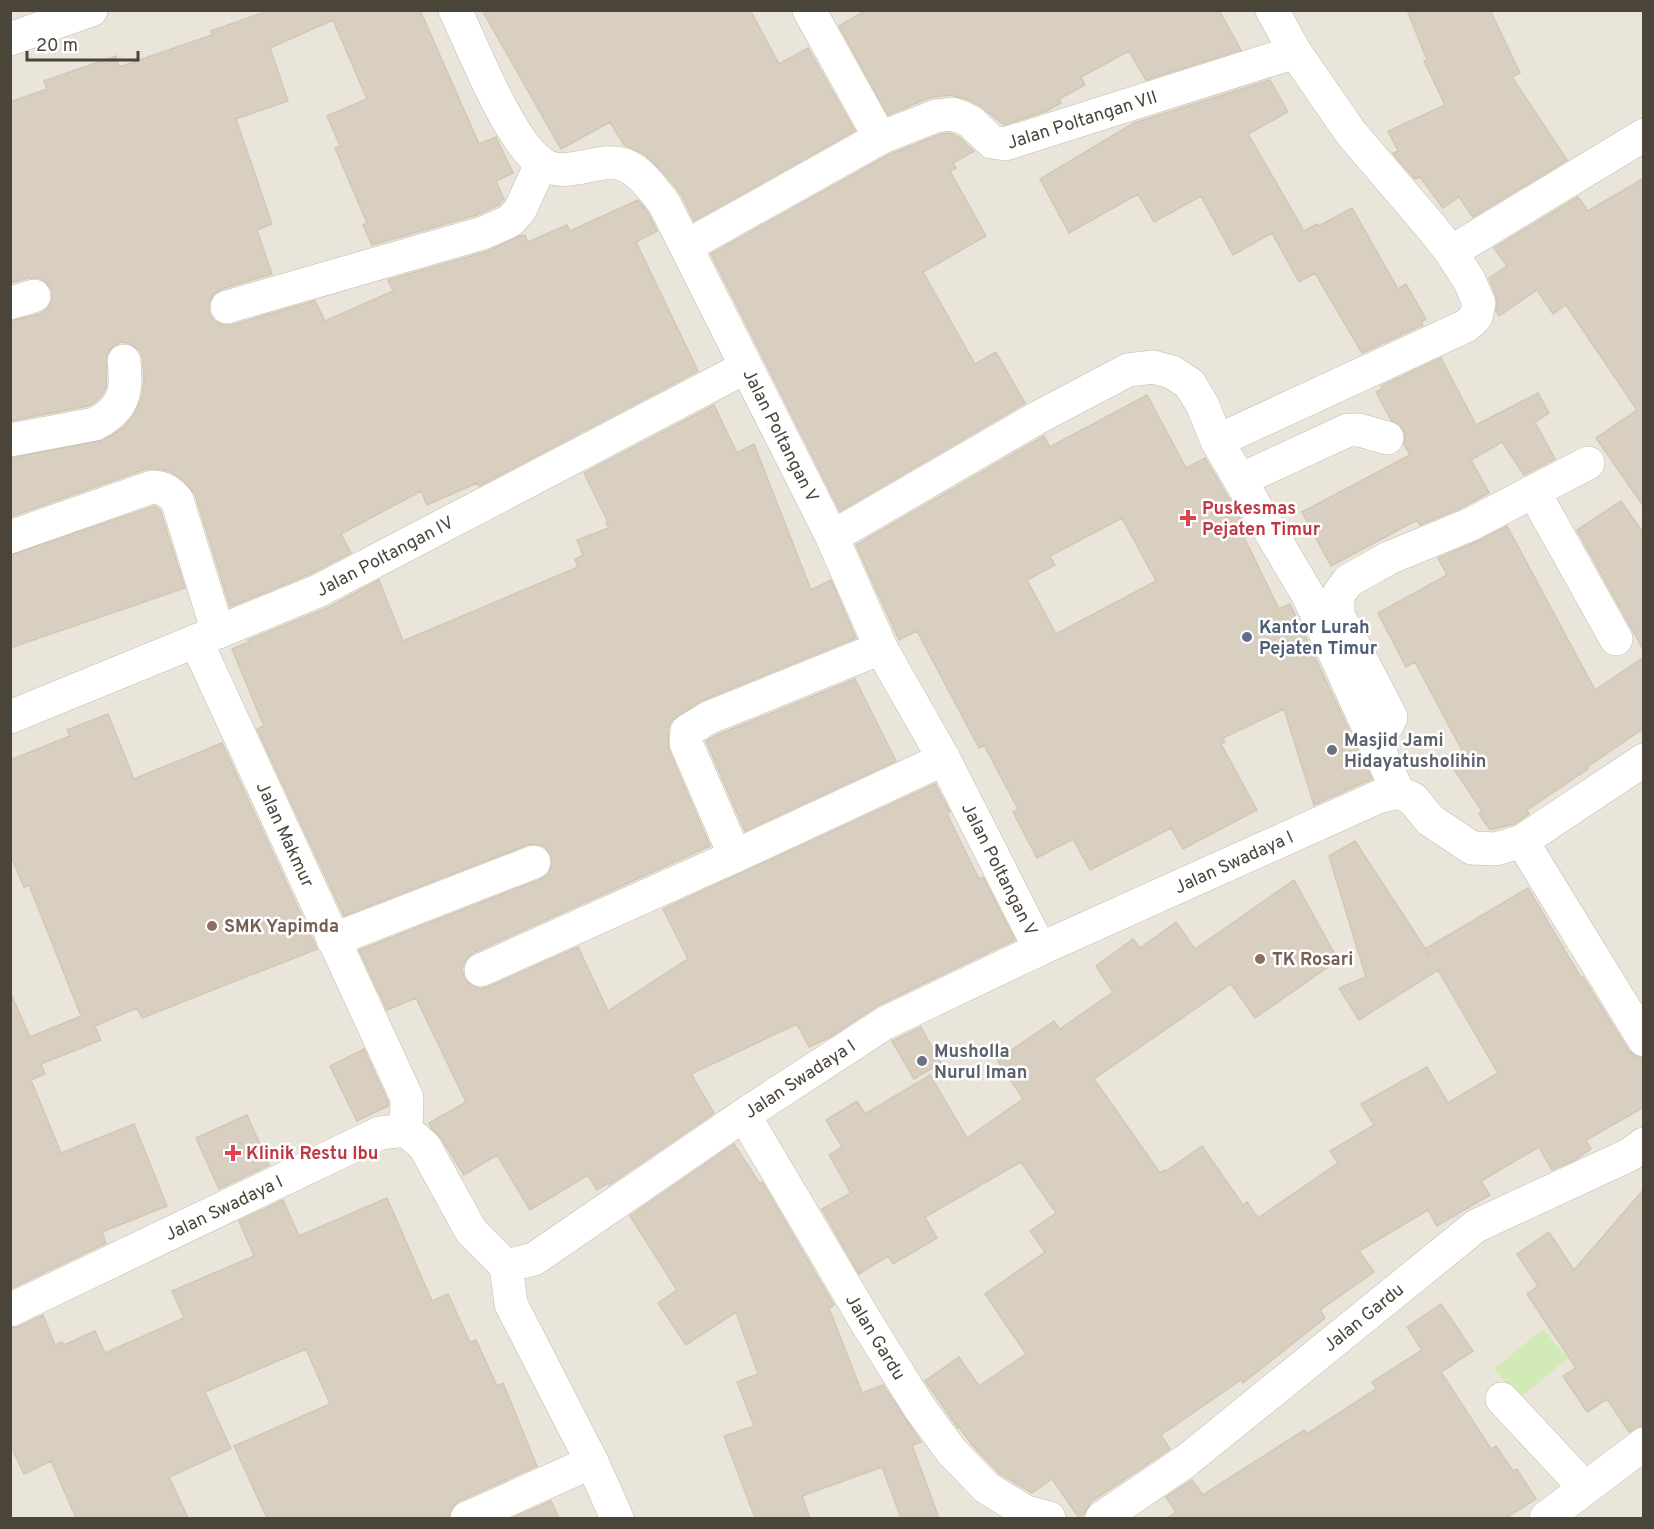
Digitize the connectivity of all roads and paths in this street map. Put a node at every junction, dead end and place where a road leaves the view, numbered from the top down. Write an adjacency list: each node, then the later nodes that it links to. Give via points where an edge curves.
1 (91, 10): 5 (street)
2 (455, 10): 9 (street, via 514,130)
3 (809, 10): 8 (street)
4 (1272, 10): 6 (street)
5 (10, 39)
6 (1295, 52): 8 (street, Jalan Poltangan VII, via 1005,144 992,142 971,122 952,114 936,116); 11 (street, via 1351,134)
7 (1644, 135): 11 (street)
8 (880, 138): 10 (street, Jalan Poltangan VII)
9 (541, 164): 10 (street, Jalan Poltangan V, via 556,169 606,162 628,166 664,203); 12 (street, via 520,210 510,221 483,233)
10 (687, 246): 14 (street, Jalan Poltangan V)
11 (1451, 252): 17 (street, via 1479,303 1476,317 1466,326)
12 (227, 307)
13 (124, 361): 16 (street, via 124,393 116,410 106,418 94,424)
14 (746, 367): 22 (street, Jalan Poltangan V); 23 (street, Jalan Poltangan IV, via 318,591)
15 (1386, 438): 19 (street, via 1348,430)
16 (10, 440)
17 (1217, 441): 19 (street); 22 (street, via 1190,384 1172,372 1153,367 1128,370)
18 (1588, 463): 20 (street)
19 (1240, 480): 27 (street, via 1308,595)
20 (1534, 492): 24 (street); 27 (street, via 1469,525 1389,558 1348,581 1338,595 1338,615 1391,717)
21 (10, 537): 23 (street, Jalan Makmur, via 161,487 177,500)
22 (832, 537): 25 (street, Jalan Poltangan V)
23 (207, 637): 26 (street, Jalan Poltangan IV); 34 (street, Jalan Makmur)
24 (1616, 639)
25 (880, 648): 28 (street, Jalan Poltangan V); 32 (street, via 708,718 687,731 686,743)
26 (10, 717)
27 (1372, 739): 30 (street)
28 (944, 759): 32 (street); 35 (street, Jalan Poltangan V)
29 (1644, 760): 31 (street)
30 (1398, 792): 31 (street, via 1413,799 1430,820 1472,848 1496,849); 35 (street, Jalan Swadaya I, via 1378,797)
31 (1522, 841): 37 (street)
32 (735, 856): 36 (street)
33 (534, 862): 34 (street)
34 (333, 940): 39 (street, Jalan Makmur, via 407,1098)
35 (1040, 949): 38 (street, Jalan Swadaya I, via 885,1023)
36 (481, 970)
37 (1644, 1040)
38 (744, 1115): 41 (street, Jalan Swadaya I, via 534,1259); 50 (street, Jalan Gardu, via 865,1320 952,1452 987,1488 1026,1512)
39 (406, 1130): 41 (street, via 425,1147 471,1231); 42 (street, Jalan Swadaya I, via 381,1133)
40 (1644, 1144): 47 (street, Jalan Gardu, via 1629,1155 1476,1226 1186,1461)
41 (506, 1266): 45 (street, via 511,1304)
42 (10, 1310)
43 (1502, 1399): 46 (street)
44 (1644, 1444): 46 (street)
45 (592, 1462): 48 (street); 49 (street)
46 (1585, 1488): 52 (street)
47 (1138, 1509): 51 (street, Jalan Gardu)
48 (467, 1518)
49 (617, 1518)
50 (1049, 1518)
51 (1102, 1518)
52 (1546, 1518)

